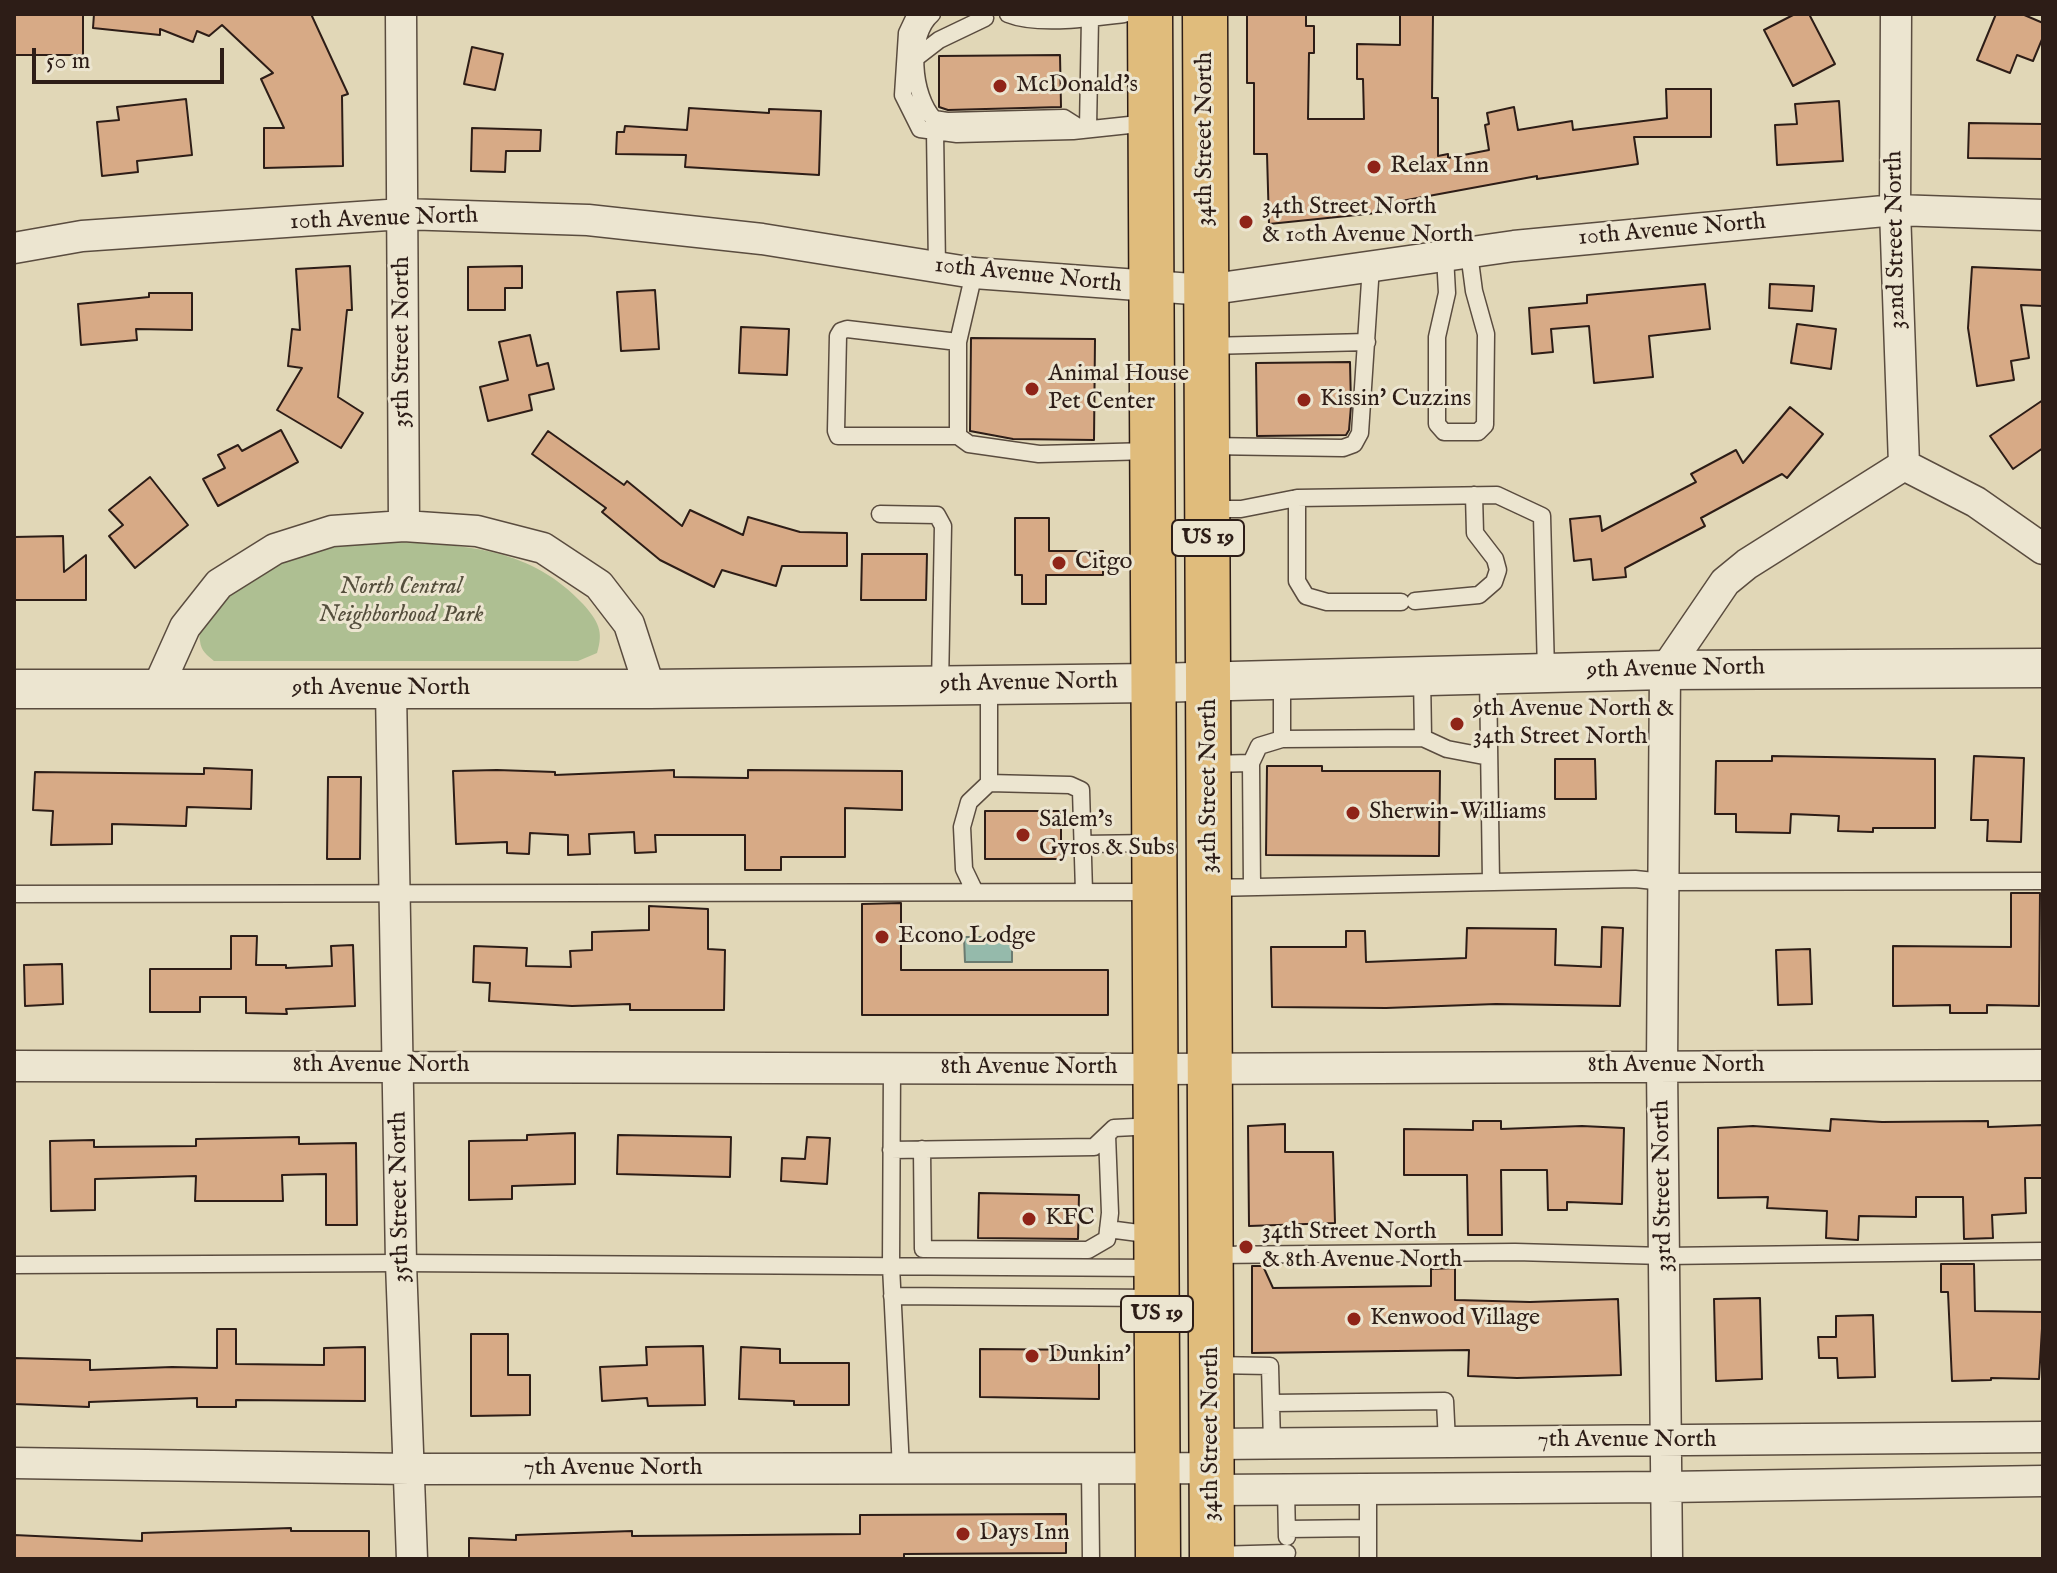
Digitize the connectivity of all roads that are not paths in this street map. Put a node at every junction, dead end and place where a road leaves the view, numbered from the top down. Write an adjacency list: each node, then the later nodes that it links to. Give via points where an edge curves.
1 (401, 14): 16 (street, 35th Street North)
2 (916, 14): 14 (lane, via 907,33 903,95 920,129)
3 (932, 14): 11 (lane, via 919,30)
4 (1124, 14): 10 (lane)
5 (1150, 14): 12 (highway, US 19)
6 (1205, 14): 24 (highway, 34th Street North / US 19)
7 (1896, 14): 15 (street, 32nd Street North)
8 (981, 16): 9 (lane); 11 (lane)
9 (1014, 16): 10 (lane)
10 (1090, 18): 13 (lane)
11 (917, 57): 13 (lane, via 918,96 934,119 1064,118)
12 (1150, 123): 13 (lane); 23 (highway, US 19)
13 (1086, 129): 14 (lane)
14 (935, 131): 21 (lane)
15 (1895, 210): 17 (street, 10th Avenue North); 19 (street, 10th Avenue North); 31 (street, 32nd Street North)
16 (402, 214): 18 (street, 10th Avenue North, via 82,236); 21 (street, 10th Avenue North, via 588,220 762,239); 36 (street, 35th Street North)
17 (2043, 215)
18 (14, 248)
19 (1457, 254): 19 (lane, via 1437,337 1437,424 1444,432 1478,432 1485,425 1486,334); 20 (street, 10th Avenue North)
20 (1371, 266): 24 (street, 10th Avenue North); 26 (lane)
21 (937, 267): 22 (street, 10th Avenue North)
22 (974, 273): 23 (street, 10th Avenue North); 25 (lane)
23 (1151, 288): 24 (street, 10th Avenue North); 30 (highway, US 19)
24 (1206, 290): 27 (highway, 34th Street North / US 19)
25 (958, 342): 28 (lane); 28 (lane, via 841,331 836,431 838,436)
26 (1367, 342): 27 (lane); 29 (lane, via 1360,433 1354,444)
27 (1207, 346): 29 (highway, 34th Street North / US 19)
28 (958, 436): 30 (lane, via 969,444 1039,454)
29 (1208, 446): 34 (highway, 34th Street North / US 19)
30 (1152, 451): 45 (highway, US 19)
31 (1904, 465): 37 (street, via 1976,502); 39 (street, via 1725,582)
32 (1474, 495): 33 (lane); 33 (lane, via 1475,533 1495,559 1494,582 1479,595 1408,602 1327,602 1306,596 1297,581); 40 (lane, via 1497,495 1542,516)
33 (1297, 498): 34 (lane)
34 (1208, 510): 44 (highway, 34th Street North / US 19)
35 (880, 514): 46 (lane, via 937,515 943,526)
36 (404, 526): 48 (street, via 332,531 275,549 219,584 185,627); 50 (street, via 477,531 543,548 599,585 629,624)
37 (2043, 549)
38 (2043, 668): 39 (street, 9th Avenue North)
39 (1665, 670): 40 (street, 9th Avenue North); 61 (street, 33rd Street North)
40 (1546, 672): 41 (street, 9th Avenue North)
41 (1488, 674): 42 (street, 9th Avenue North); 54 (lane)
42 (1422, 675): 43 (street, 9th Avenue North); 52 (lane)
43 (1282, 678): 44 (street, 9th Avenue North); 53 (lane)
44 (1210, 680): 45 (street, 9th Avenue North); 55 (highway, 34th Street North / US 19)
45 (1153, 683): 47 (street, 9th Avenue North); 57 (highway, US 19)
46 (940, 685): 47 (street, 9th Avenue North); 50 (street, 9th Avenue North)
47 (989, 685): 56 (lane)
48 (158, 687): 49 (street, 9th Avenue North); 51 (street, 9th Avenue North)
49 (14, 689)
50 (650, 689): 51 (street, 9th Avenue North)
51 (391, 691): 67 (street, 35th Street North)
52 (1423, 738): 53 (lane); 54 (lane)
53 (1282, 739): 55 (lane)
54 (1489, 757): 60 (lane)
55 (1231, 764): 62 (highway, 34th Street North / US 19)
56 (989, 783): 58 (lane, via 1070,785 1081,790); 63 (lane, via 969,802 962,827 964,869)
57 (1154, 843): 58 (lane); 65 (highway, US 19)
58 (1083, 844): 64 (lane)
59 (2043, 881): 61 (lane)
60 (1491, 882): 61 (lane); 62 (lane)
61 (1664, 882): 71 (street, 33rd Street North)
62 (1231, 887): 73 (highway, 34th Street North / US 19)
63 (975, 892): 64 (lane); 67 (lane)
64 (1084, 892): 65 (lane)
65 (1154, 892): 74 (highway, US 19)
66 (14, 894): 67 (lane)
67 (395, 894): 68 (street, 35th Street North)
68 (398, 1065): 70 (street, 8th Avenue North); 72 (street, 8th Avenue North); 85 (street, 35th Street North)
69 (2043, 1065): 71 (street, 8th Avenue North)
70 (14, 1066)
71 (1662, 1066): 73 (street, 8th Avenue North); 84 (street, 33rd Street North)
72 (892, 1067): 74 (street, 8th Avenue North); 78 (lane)
73 (1210, 1068): 74 (street, 8th Avenue North); 83 (highway, 34th Street North / US 19)
74 (1156, 1069): 75 (highway, US 19)
75 (1156, 1126): 76 (lane, via 1114,1128); 90 (highway, US 19)
76 (1107, 1135): 77 (lane, via 1094,1147); 79 (lane)
77 (922, 1149): 78 (lane); 80 (lane, via 923,1249)
78 (891, 1150): 87 (lane)
79 (1108, 1229): 81 (lane, via 1107,1239); 90 (lane)
80 (982, 1249): 81 (lane); 88 (lane)
81 (1088, 1250): 89 (lane)
82 (2043, 1251): 84 (lane)
83 (1211, 1255): 84 (lane); 92 (highway, 34th Street North / US 19)
84 (1664, 1256): 95 (street, 33rd Street North)
85 (401, 1263): 86 (lane); 87 (lane); 102 (street, 35th Street North)
86 (14, 1265)
87 (891, 1266): 88 (lane); 91 (lane)
88 (982, 1267): 89 (lane)
89 (1084, 1267): 90 (lane)
90 (1156, 1267): 91 (lane); 101 (highway, US 19)
91 (892, 1296): 103 (lane)
92 (1211, 1365): 93 (lane, via 1270,1366); 99 (highway, 34th Street North / US 19)
93 (1271, 1403): 96 (lane, via 1445,1401); 97 (lane)
94 (2043, 1437): 95 (street, 7th Avenue North)
95 (1667, 1440): 96 (street, 7th Avenue North); 105 (street, 33rd Street North)
96 (1447, 1442): 97 (street, 7th Avenue North)
97 (1272, 1443): 99 (street, 7th Avenue North)
98 (14, 1463): 102 (street, 7th Avenue North)
99 (1212, 1467): 101 (street, 7th Avenue North); 107 (street, 7th Avenue North); 111 (highway, 34th Street North / US 19)
100 (1090, 1468): 101 (street, 7th Avenue North); 103 (street, 7th Avenue North); 113 (lane)
101 (1157, 1468): 114 (highway, US 19)
102 (410, 1469): 103 (street, 7th Avenue North); 112 (street, 35th Street North)
103 (901, 1469)
104 (2043, 1481): 105 (street, 7th Avenue North)
105 (1667, 1487): 106 (street, 7th Avenue North); 116 (street, 33rd Street North)
106 (1368, 1489): 107 (street, 7th Avenue North); 108 (lane)
107 (1286, 1490): 109 (lane)
108 (1368, 1528): 109 (lane); 115 (lane)
109 (1287, 1529): 110 (lane)
110 (1287, 1556): 111 (lane)
111 (1212, 1557)
112 (412, 1559)
113 (1091, 1559)
114 (1158, 1559)
115 (1368, 1559)
116 (1667, 1559)

